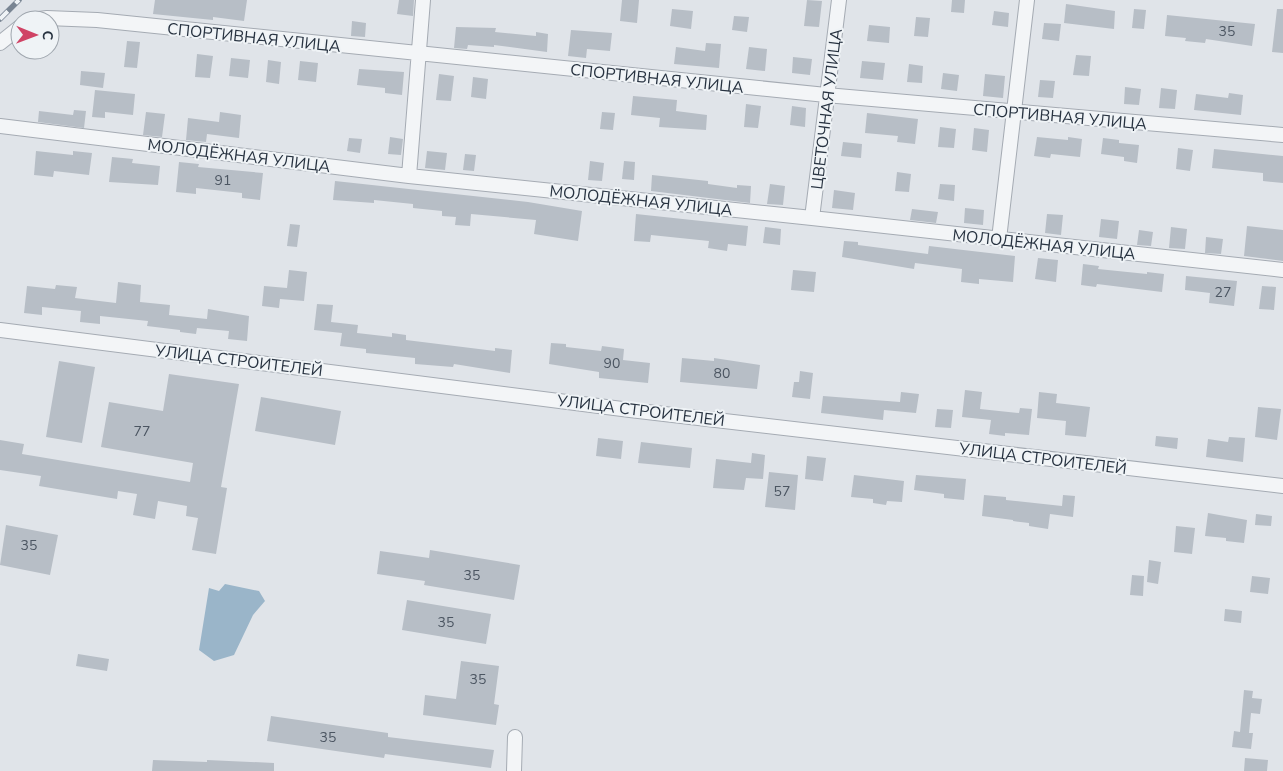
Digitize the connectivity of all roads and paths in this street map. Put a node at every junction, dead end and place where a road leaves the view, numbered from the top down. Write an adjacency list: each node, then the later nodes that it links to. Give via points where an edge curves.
1 (423, 0): 7 (street)
2 (839, 0): 8 (street, ЦВЕТОЧНАЯ УЛИЦА)
3 (1027, 0): 9 (street)
4 (60, 19): 7 (street, СПОРТИВНАЯ УЛИЦА)
5 (10, 35): 6 (street)
6 (0, 43)
7 (420, 54): 8 (street, СПОРТИВНАЯ УЛИЦА); 12 (street)
8 (826, 95): 9 (street, СПОРТИВНАЯ УЛИЦА); 13 (street, ЦВЕТОЧНАЯ УЛИЦА)
9 (1015, 112): 11 (street, СПОРТИВНАЯ УЛИЦА); 14 (street)
10 (0, 126): 12 (street, МОЛОДЁЖНАЯ УЛИЦА)
11 (1283, 135)
12 (409, 176): 13 (street, МОЛОДЁЖНАЯ УЛИЦА)
13 (812, 218): 14 (street, МОЛОДЁЖНАЯ УЛИЦА)
14 (999, 239): 15 (street, МОЛОДЁЖНАЯ УЛИЦА)
15 (1283, 270)
16 (0, 330): 17 (street, УЛИЦА СТРОИТЕЛЕЙ, via 630,410)
17 (1283, 486)
18 (514, 737): 19 (street)
19 (514, 771)

